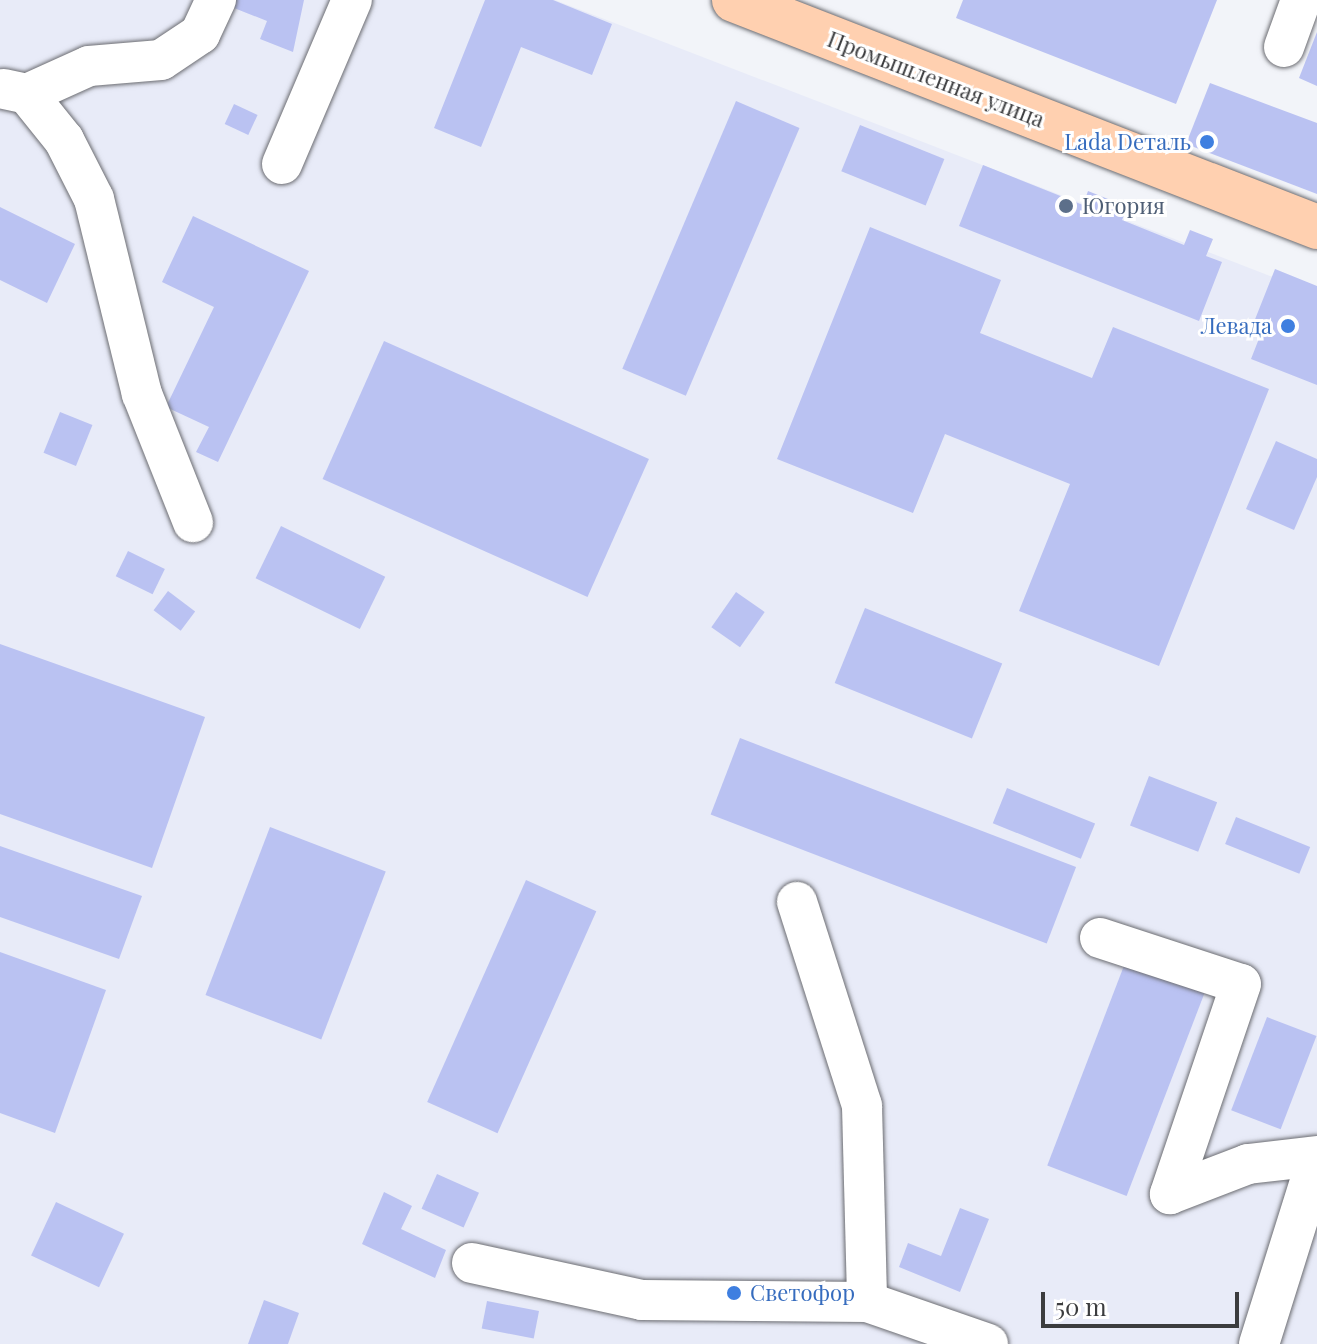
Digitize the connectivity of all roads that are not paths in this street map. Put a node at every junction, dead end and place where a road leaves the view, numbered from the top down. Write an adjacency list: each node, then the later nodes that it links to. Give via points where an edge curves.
1 (216, 0): 6 (lane, via 200,34 161,60 89,66)
2 (352, 0): 7 (lane)
3 (734, 0): 8 (main road, Промышленная улица)
4 (1301, 0): 5 (lane)
5 (1284, 47)
6 (13, 91): 9 (lane, via 64,140 94,199 142,394)
7 (282, 164)
8 (1317, 227)
9 (193, 522)
10 (797, 902): 14 (lane, via 862,1106)
11 (1100, 938): 12 (lane, via 1241,984 1170,1194 1248,1164)
12 (1317, 1157): 16 (lane)
13 (472, 1263): 14 (lane, via 642,1300)
14 (867, 1302): 15 (lane)
15 (988, 1344)
16 (1259, 1344)

